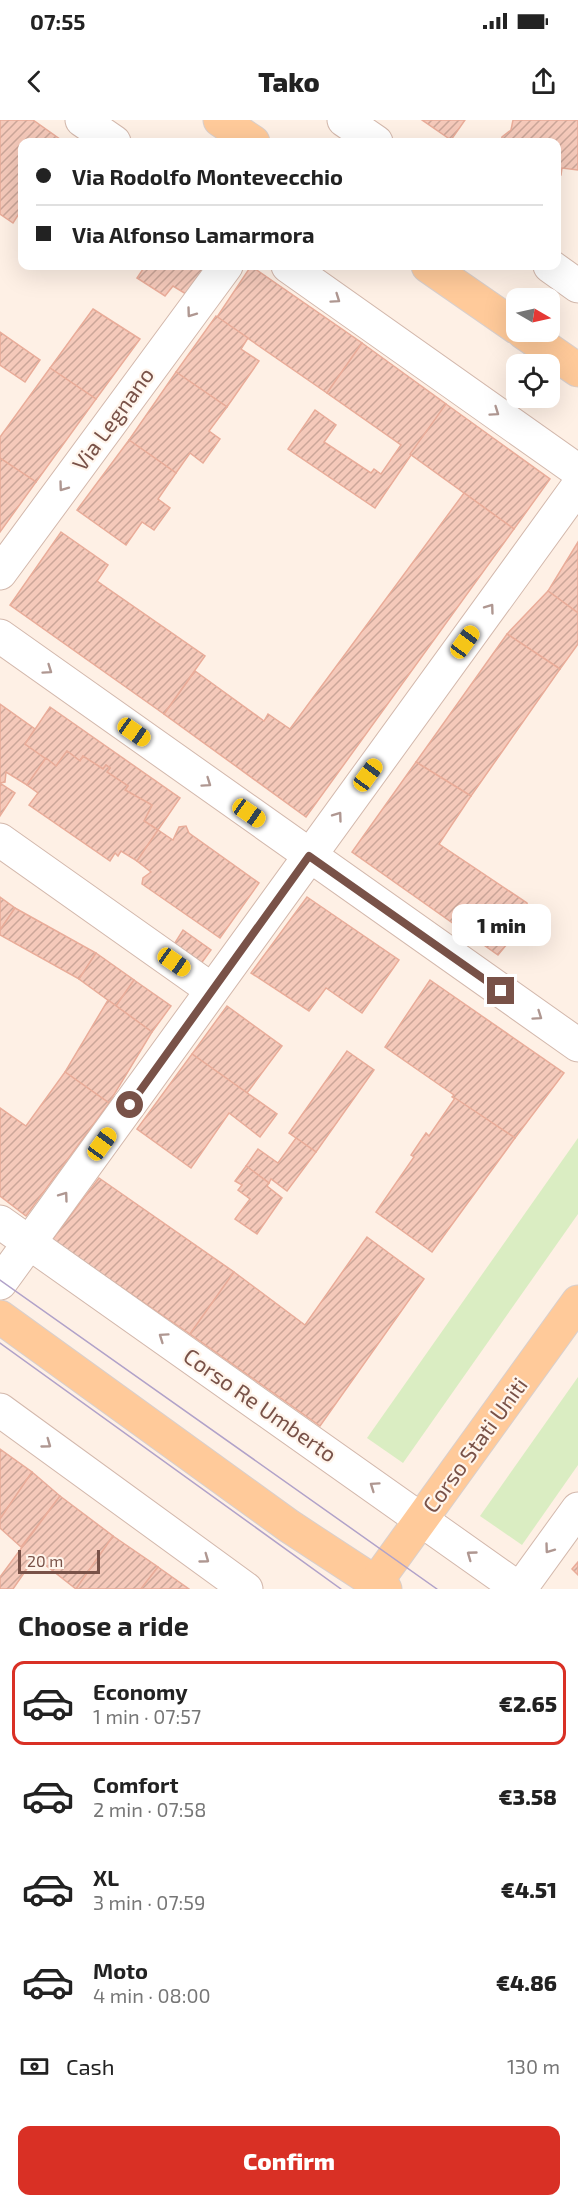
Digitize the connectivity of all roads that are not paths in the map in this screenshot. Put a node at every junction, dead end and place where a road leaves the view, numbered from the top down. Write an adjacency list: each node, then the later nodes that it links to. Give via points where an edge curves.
1 (82, 120): 4 (street)
2 (220, 120): 5 (main road)
3 (344, 120): 6 (street)
4 (108, 138)
5 (246, 138)
6 (369, 138)
7 (223, 270): 17 (street, Via Legnano, one-way to 17)
8 (294, 270): 15 (street, one-way to 15)
9 (435, 270): 12 (main road)
10 (556, 270): 11 (street)
11 (578, 286)
12 (506, 320)
13 (537, 342): 14 (main road)
14 (578, 370)
15 (578, 471)
16 (578, 486): 20 (street, one-way to 16)
17 (0, 573)
18 (0, 636): 20 (street, one-way to 20)
19 (0, 840): 21 (street)
20 (309, 856): 21 (street); 22 (street, one-way to 22)
21 (213, 990): 24 (street, one-way to 21)
22 (578, 1045)
23 (0, 1222): 24 (street, Corso Re Umberto)
24 (30, 1244): 25 (street); 30 (street, Corso Re Umberto, one-way to 24)
25 (0, 1283)
26 (578, 1302): 30 (main road, Corso Stati Uniti)
27 (0, 1317): 31 (main road)
28 (0, 1410): 32 (street, one-way to 32)
29 (578, 1509): 33 (street, one-way to 33)
30 (422, 1520): 31 (main road, Corso Stati Uniti); 33 (street, Corso Re Umberto, one-way to 30)
31 (378, 1587)
32 (246, 1589)
33 (520, 1589)

